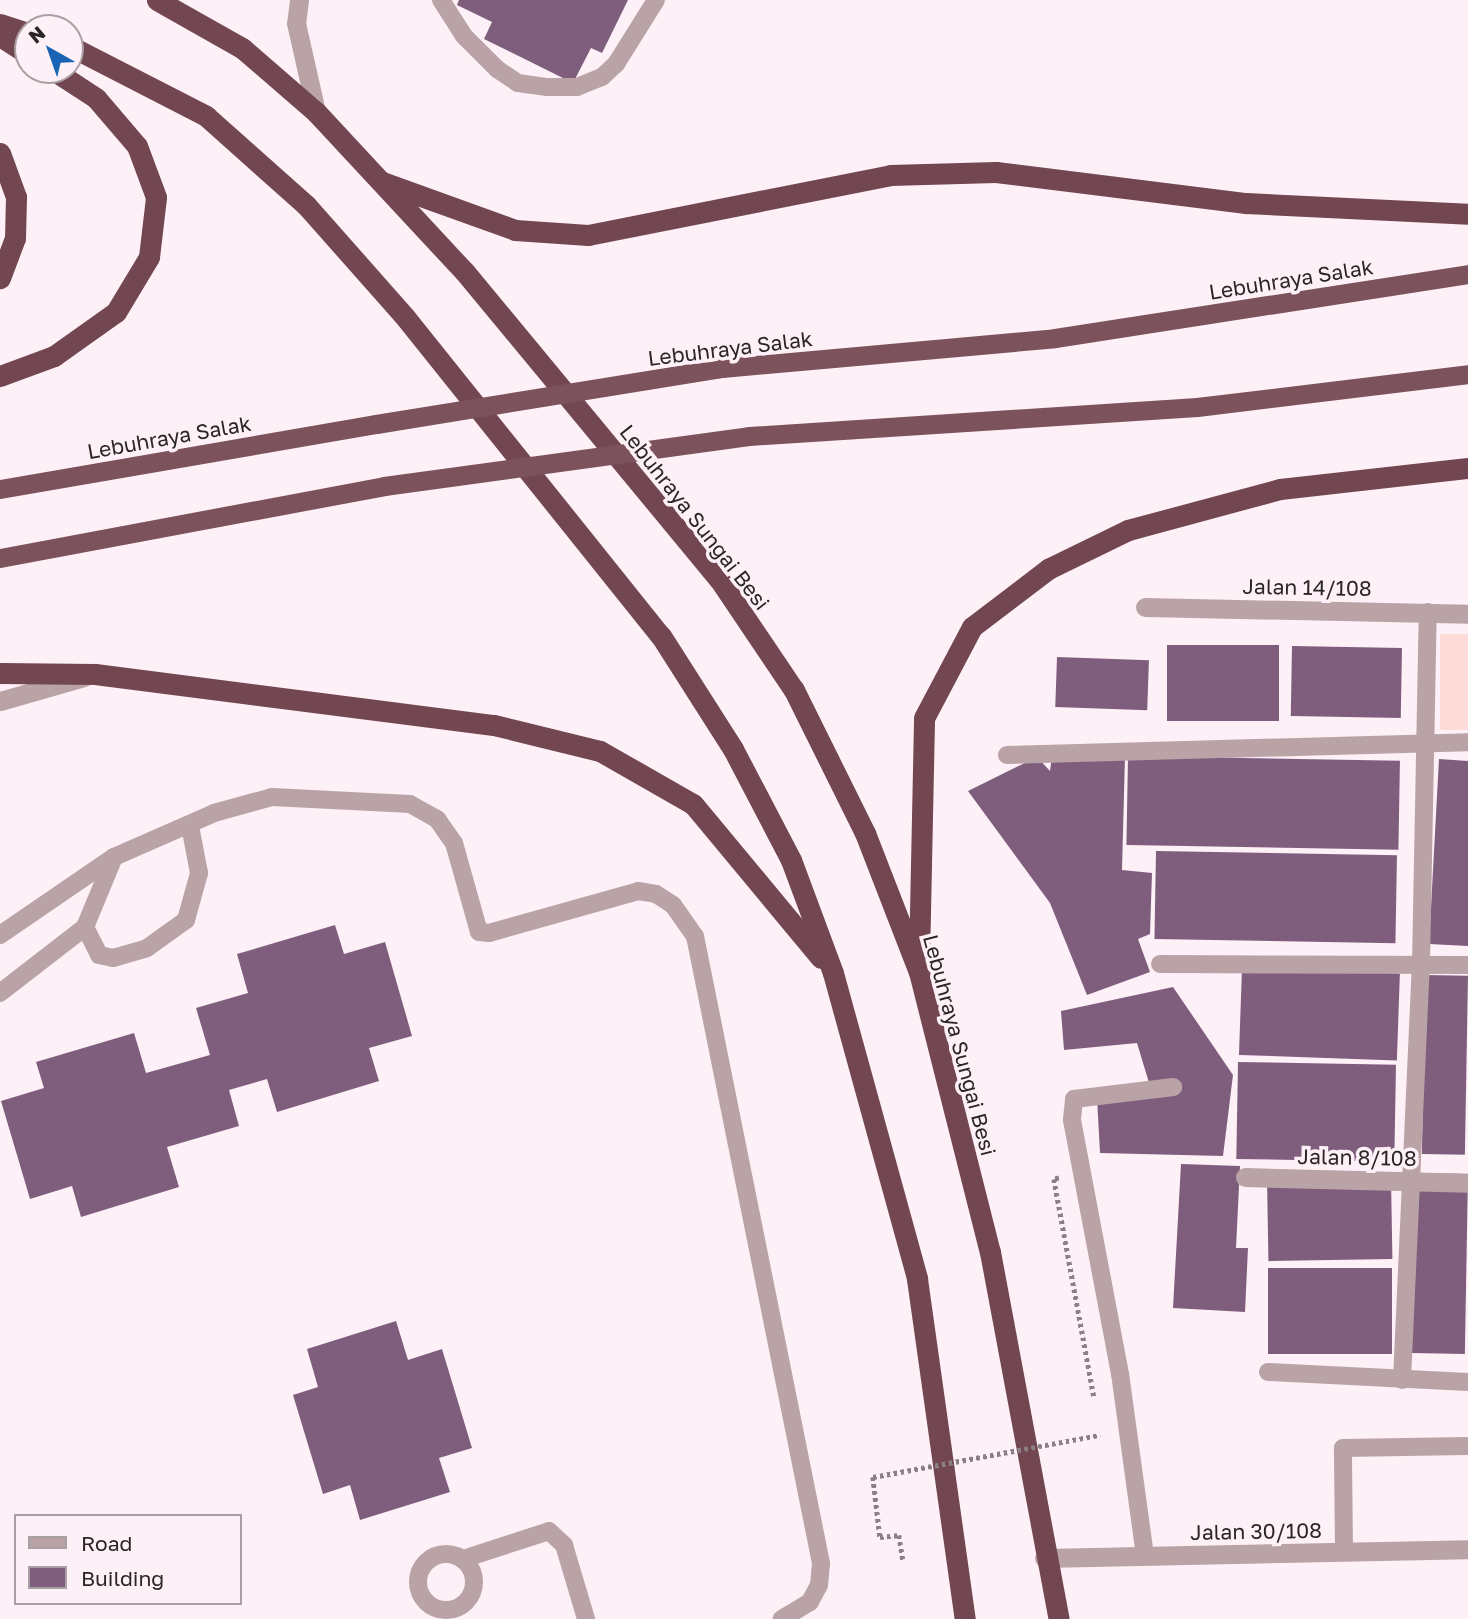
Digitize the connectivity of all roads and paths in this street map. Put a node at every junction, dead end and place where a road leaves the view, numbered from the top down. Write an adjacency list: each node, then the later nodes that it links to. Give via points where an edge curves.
1 (157, 0): 7 (highway, Lebuhraya Sungai Besi, via 242,48)
2 (299, 0): 7 (street, via 296,23)
3 (441, 0): 4 (lane, via 464,36 497,69 518,83 546,87 577,87 602,77 616,64)
4 (656, 0)
5 (84, 53): 35 (highway, via 206,116 306,205 405,317 661,636 733,750 791,860)
6 (74, 84): 14 (highway, via 96,98 137,146 156,197 149,257 116,312 54,356)
7 (316, 112): 9 (highway, Lebuhraya Sungai Besi)
8 (0, 153): 12 (highway, via 16,197 15,238)
9 (380, 181): 10 (highway, via 514,230 588,235 890,175 996,172 1246,203); 34 (highway, Lebuhraya Sungai Besi, via 464,271 719,579 794,690 866,833)
10 (1468, 214)
11 (1468, 274): 16 (highway, Lebuhraya Salak, bridge, via 1055,338 722,368)
12 (0, 278)
13 (1468, 374): 17 (highway, bridge, via 1197,407 749,436 384,486)
14 (0, 376)
15 (1468, 468): 34 (highway, via 1280,489 1128,530 1048,569 972,627 924,718)
16 (0, 489)
17 (0, 558)
18 (1145, 607): 19 (street, Jalan 14/108)
19 (1428, 612): 20 (street, Jalan 14/108); 25 (lane)
20 (1468, 614)
21 (0, 673): 22 (highway)
22 (95, 674): 23 (street); 35 (highway, via 494,725 600,751 693,804)
23 (0, 701)
24 (1468, 742): 25 (lane)
25 (1427, 743): 26 (lane); 32 (lane)
26 (1007, 755)
27 (190, 826): 28 (lane); 29 (lane, via 199,873 186,920 147,948 113,958 99,954); 53 (lane, via 243,802 272,797 410,804 437,819 454,843 479,932 638,891 656,894 685,918 695,936 821,1563 819,1585 810,1602)
28 (114, 857): 29 (lane); 30 (lane)
29 (85, 928): 36 (lane)
30 (0, 935)
31 (1160, 964): 32 (lane)
32 (1421, 964): 33 (lane); 39 (lane)
33 (1468, 964)
34 (919, 972): 49 (highway, Lebuhraya Sungai Besi, via 990,1252)
35 (833, 973): 54 (highway, via 917,1279)
36 (0, 993)
37 (1173, 1087): 48 (lane, via 1074,1099 1072,1119 1120,1374)
38 (1245, 1177): 39 (street, Jalan 8/108)
39 (1408, 1181): 40 (street, Jalan 8/108); 42 (lane)
40 (1468, 1183)
41 (1268, 1372): 42 (lane)
42 (1402, 1380): 43 (lane)
43 (1468, 1382)
44 (1100, 1435): 51 (path, bridge, via 873,1477 880,1537 899,1535)
45 (1468, 1447): 47 (lane, via 1343,1448)
46 (1468, 1549): 47 (street, Jalan 30/108)
47 (1344, 1552): 48 (street, Jalan 30/108)
48 (1145, 1556): 49 (street, Jalan 30/108)
49 (1044, 1558): 55 (highway, Lebuhraya Sungai Besi)
50 (464, 1559): 52 (lane, via 549,1531 564,1545)
51 (903, 1560)
52 (586, 1619)
53 (782, 1619)
54 (965, 1619)
55 (1059, 1619)

